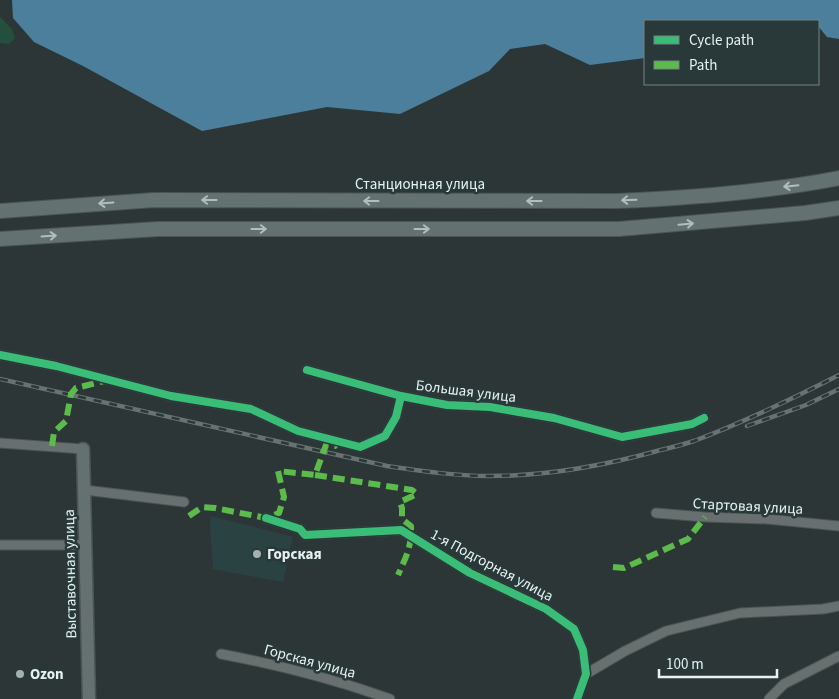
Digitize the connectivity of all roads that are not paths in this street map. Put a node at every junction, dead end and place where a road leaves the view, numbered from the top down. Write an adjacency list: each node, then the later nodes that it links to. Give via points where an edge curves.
1 (839, 178): 3 (main road, Станционная улица, one-way to 3, via 796,186 617,201 154,200)
2 (839, 208): 4 (main road, one-way to 2, via 158,229 619,229)
3 (0, 210)
4 (0, 239)
5 (0, 355): 7 (street, via 171,396 251,408 298,431 360,447 385,436 396,417)
6 (307, 370): 7 (street, Большая улица)
7 (401, 396): 8 (street, Большая улица, via 446,405 490,407 554,418 622,437 692,424)
8 (704, 418)
9 (0, 442): 10 (street)
10 (84, 449): 11 (street, Выставочная улица)
11 (85, 490): 12 (street); 17 (street, Выставочная улица)
12 (184, 502)
13 (656, 513): 15 (street, Стартовая улица)
14 (266, 518): 21 (street, 1-я Подгорная улица, via 300,529 305,535 401,530 470,573 546,609 574,629 583,650)
15 (839, 526)
16 (0, 545): 17 (street)
17 (86, 545): 22 (street, Выставочная улица)
18 (839, 606): 21 (street, via 740,613 666,631 625,650)
19 (221, 654): 23 (street, Горская улица, via 316,675)
20 (839, 656): 25 (street, via 784,684)
21 (586, 674): 24 (street, 1-я Подгорная улица)
22 (89, 699)
23 (390, 699)
24 (577, 699)
25 (769, 699)

